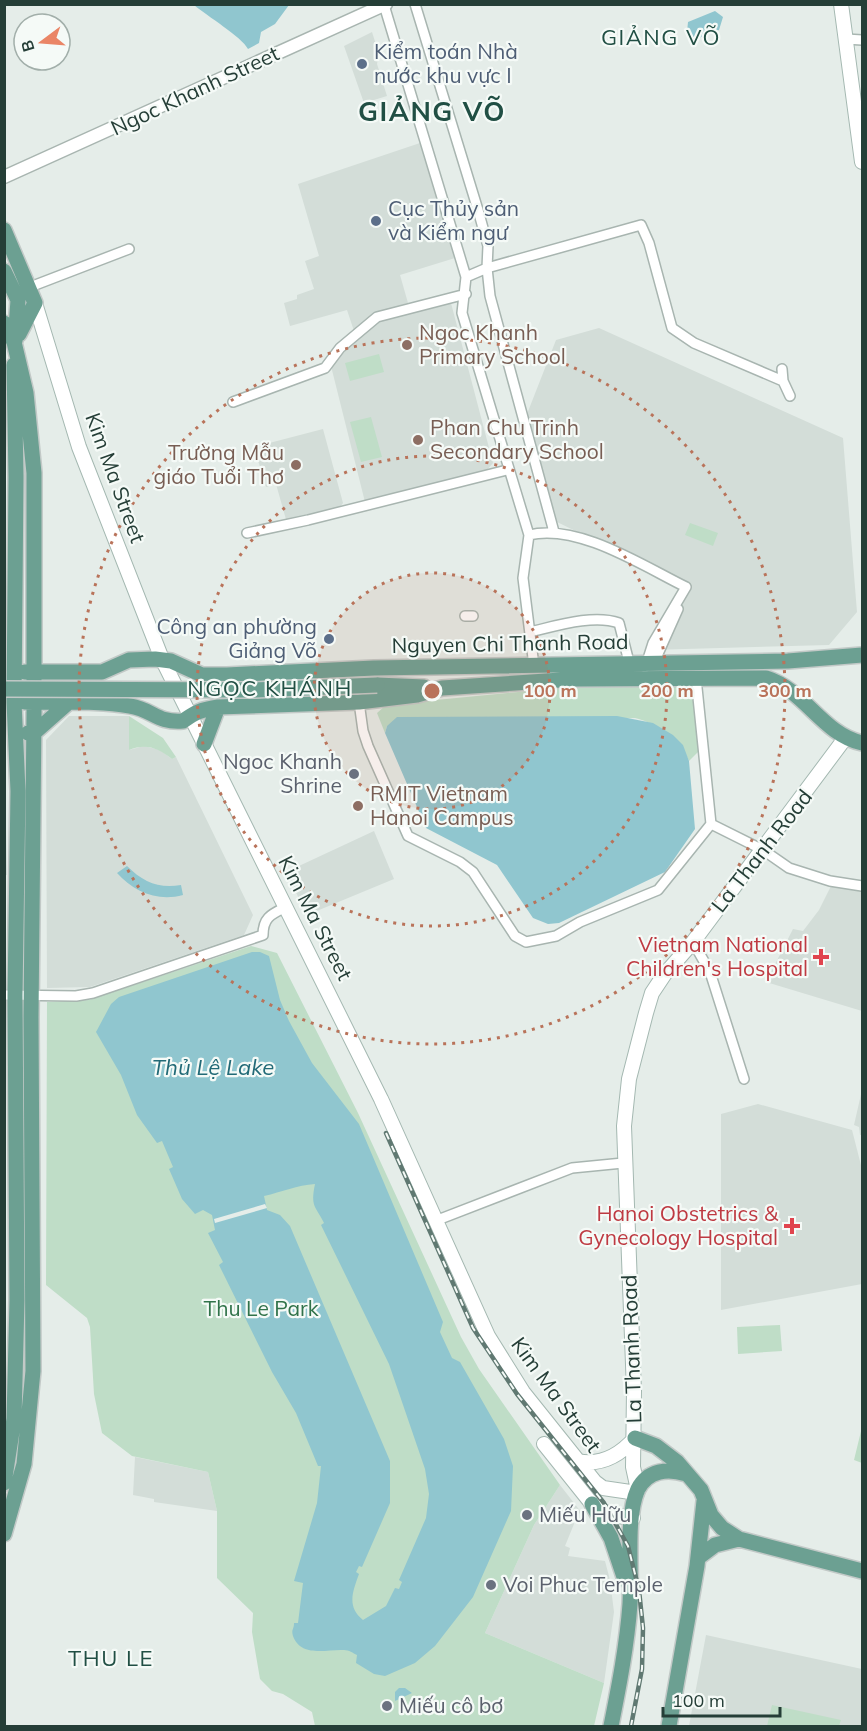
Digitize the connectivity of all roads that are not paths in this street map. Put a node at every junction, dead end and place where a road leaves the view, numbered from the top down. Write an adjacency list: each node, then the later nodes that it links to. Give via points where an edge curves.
1 (415, 4): 10 (street, via 488,246)
2 (842, 4): 4 (main road)
3 (385, 5): 7 (street, Ngoc Khanh Street); 12 (street)
4 (846, 39): 5 (street); 6 (main road)
5 (862, 40)
6 (862, 162)
7 (4, 177)
8 (4, 230): 13 (main road, Kim Ma Street)
9 (129, 249): 13 (street)
10 (487, 268): 12 (street); 19 (street, via 641,225 672,328 694,342); 23 (street, via 490,296)
11 (4, 271): 17 (main road, via 18,300)
12 (466, 277): 14 (street)
13 (30, 288): 15 (main road, Kim Ma Street)
14 (466, 294): 21 (street, via 377,317 340,348 324,368); 22 (street, via 462,313)
15 (34, 303): 17 (main road); 29 (main road, Kim Ma Street, via 79,447)
16 (4, 323): 17 (main road)
17 (14, 342): 28 (main road); 32 (main road, via 26,393 34,472)
18 (782, 369): 19 (street)
19 (783, 381): 20 (street)
20 (790, 396)
21 (233, 402)
22 (507, 470): 24 (street); 25 (street)
23 (554, 532): 25 (street); 35 (street, via 593,542 686,587)
24 (247, 533)
25 (529, 535): 26 (street, via 523,578)
26 (530, 632): 31 (street, via 564,624 610,620 620,623); 33 (street)
27 (862, 655): 30 (main road, Nguyen Chi Thanh Road)
28 (10, 659): 32 (main road); 43 (main road)
29 (162, 659): 36 (main road, via 129,660); 37 (main road, Nguyen Chi Thanh Road, via 202,675); 50 (main road, Kim Ma Street)
30 (767, 661): 35 (main road, Nguyen Chi Thanh Road); 39 (main road)
31 (629, 662): 33 (main road, Nguyen Chi Thanh Road); 35 (main road, Nguyen Chi Thanh Road)
32 (34, 665): 36 (main road); 44 (main road)
33 (534, 666): 34 (main road, Nguyen Chi Thanh Road)
34 (440, 669): 37 (main road, Nguyen Chi Thanh Road); 40 (main road)
35 (648, 670): 38 (main road, Nguyen Chi Thanh Road); 41 (main road, Nguyen Chi Thanh Road)
36 (102, 672): 45 (main road, via 111,686)
37 (227, 675): 49 (main road, via 219,687 225,701)
38 (696, 678): 39 (main road, Nguyen Chi Thanh Road); 56 (street)
39 (766, 678): 53 (main road, Nguyen Chi Thanh Road, via 792,690)
40 (377, 684): 41 (main road); 42 (main road, bridge, via 254,690)
41 (442, 688): 46 (main road, Nguyen Chi Thanh Road)
42 (4, 689)
43 (9, 702): 44 (main road); 51 (main road)
44 (34, 702): 47 (main road); 52 (main road)
45 (107, 702): 47 (main road); 50 (main road, Nguyen Chi Thanh Road, via 144,709 165,723 183,721)
46 (359, 702): 49 (main road, Nguyen Chi Thanh Road); 56 (street, via 363,731 402,828 417,842 473,872 511,930 526,942 556,936 658,890)
47 (68, 703): 52 (main road)
48 (218, 707): 49 (main road, Nguyen Chi Thanh Road); 50 (main road, Nguyen Chi Thanh Road); 55 (main road)
49 (234, 707)
50 (189, 714): 55 (main road, Kim Ma Street)
51 (10, 728): 52 (main road); 60 (main road, via 18,790)
52 (34, 733): 61 (main road)
53 (846, 737): 54 (main road, Nguyen Chi Thanh Road); 57 (main road, La Thanh Road)
54 (862, 743)
55 (204, 744): 59 (main road, Kim Ma Street)
56 (711, 824): 57 (street)
57 (763, 850): 58 (street, via 789,868); 62 (main road, La Thanh Road)
58 (862, 886)
59 (286, 907): 64 (street, via 267,917 263,934 241,943 93,993); 68 (main road, Kim Ma Street, via 381,1099)
60 (16, 926): 61 (main road); 63 (main road)
61 (32, 926): 64 (main road)
62 (693, 942): 65 (street, via 710,972); 67 (main road, La Thanh Road, via 652,993 629,1079)
63 (10, 995): 64 (street); 66 (main road)
64 (32, 996): 66 (main road)
65 (744, 1079)
66 (18, 1155): 74 (main road, via 17,1376 13,1436); 78 (main road, via 32,1395 24,1464)
67 (623, 1163): 68 (street, via 572,1168); 69 (main road, La Thanh Road)
68 (435, 1221): 71 (main road, Kim Ma Street, via 504,1364)
69 (634, 1438): 71 (main road, via 611,1458 591,1463); 73 (main road, via 668,1453); 76 (main road, La Thanh Road)
70 (544, 1443): 72 (main road, Kim Ma Street)
71 (576, 1458): 72 (main road); 76 (main road, Kim Ma Street, via 603,1488)
72 (561, 1465): 77 (main road, Kim Ma Street)
73 (686, 1474): 75 (main road, via 701,1490); 76 (main road, via 675,1470 653,1474)
74 (4, 1483)
75 (704, 1501): 79 (main road, via 717,1523); 80 (main road)
76 (636, 1502): 77 (main road, Kim Ma Street, via 610,1515); 82 (main road)
77 (592, 1504): 82 (main road, via 616,1552)
78 (4, 1534)
79 (739, 1539): 80 (main road, via 715,1545); 81 (main road)
80 (699, 1557): 84 (main road)
81 (862, 1571)
82 (630, 1601): 83 (main road, via 624,1662)
83 (611, 1726)
84 (669, 1726)

